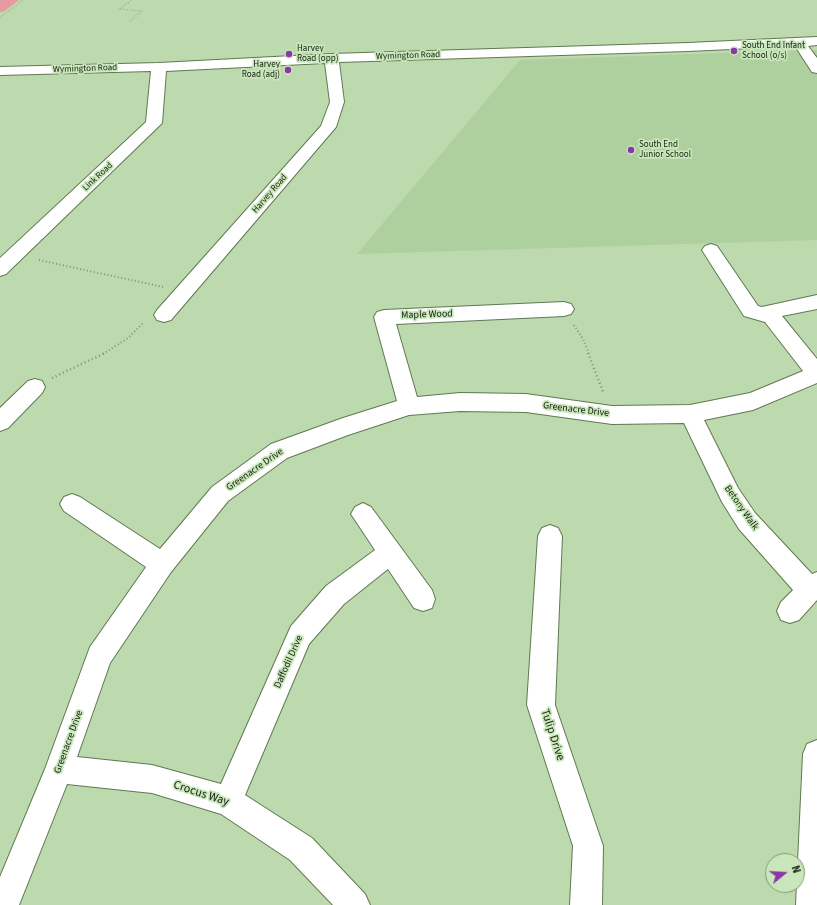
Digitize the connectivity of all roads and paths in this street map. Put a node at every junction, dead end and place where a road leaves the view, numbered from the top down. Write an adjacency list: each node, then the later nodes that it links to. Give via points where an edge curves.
1 (23, 0): 3 (path)
2 (132, 0): 4 (path, via 119,10 142,11)
3 (0, 17)
4 (130, 21)
5 (817, 41): 6 (street, Wymington Road)
6 (799, 42): 7 (street, Wymington Road); 9 (street)
7 (331, 58): 8 (street, Wymington Road); 14 (street, Harvey Road, via 337,102 328,127)
8 (159, 67): 10 (street, Wymington Road); 12 (street, Link Road, via 154,123)
9 (817, 69)
10 (0, 71)
11 (711, 250): 18 (street, via 751,312)
12 (15, 255): 13 (street, Link Road); 14 (path)
13 (0, 269)
14 (184, 292): 17 (street, Harvey Road)
15 (817, 302): 18 (street, via 768,312)
16 (564, 309): 21 (street, Maple Wood, via 384,317); 23 (path, via 583,339)
17 (164, 315): 20 (path, via 149,316 128,338 108,352)
18 (772, 317): 19 (street)
19 (817, 374): 22 (street, Greenacre Drive, via 753,401)
20 (35, 387): 24 (street)
21 (409, 406): 23 (street, Greenacre Drive, via 460,402 526,403); 29 (street, Greenacre Drive, via 280,451 220,494)
22 (690, 414): 23 (street, Greenacre Drive); 30 (street, Betony Walk, via 730,495 747,521)
23 (612, 415)
24 (0, 422)
25 (72, 504): 29 (street)
26 (364, 514): 28 (street)
27 (550, 536): 38 (street, Tulip Drive, via 541,705 588,846)
28 (390, 553): 31 (street); 35 (street, Daffodil Drive, via 335,594 300,635)
29 (162, 564): 34 (street, Greenacre Drive, via 100,656)
30 (813, 587): 32 (street, Betony Walk)
31 (423, 599)
32 (790, 611)
33 (817, 754): 39 (street)
34 (59, 769): 35 (street, Crocus Way, via 152,779); 36 (street, Greenacre Drive)
35 (228, 801): 37 (street, Crocus Way, via 301,849)
36 (2, 905)
37 (354, 905)
38 (586, 905)
39 (812, 905)

